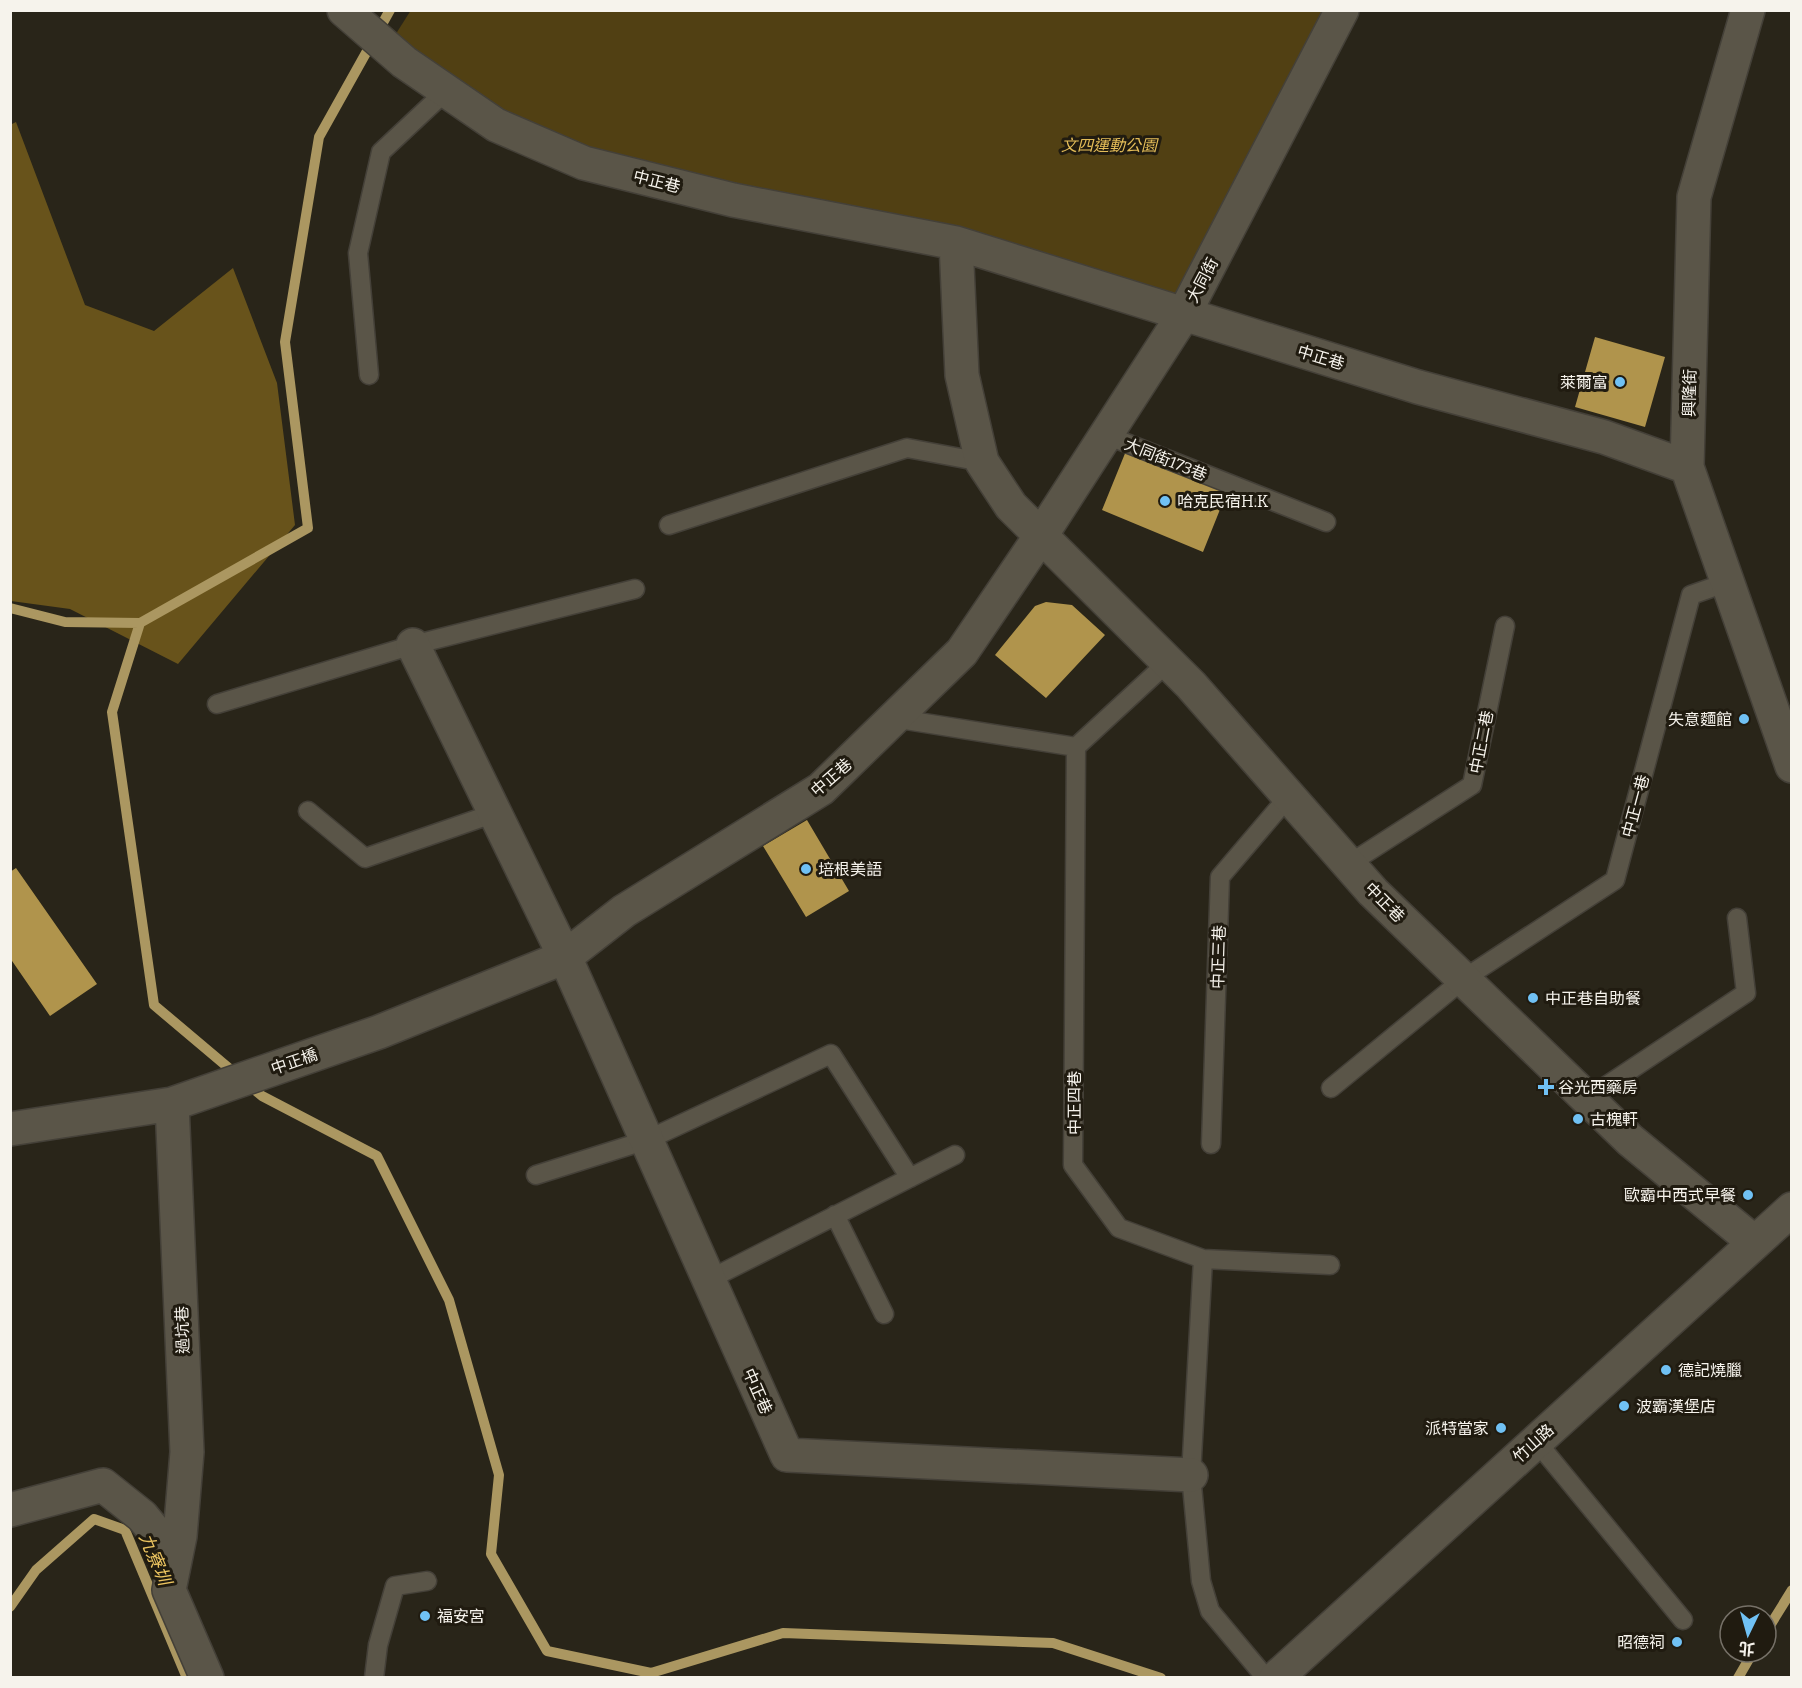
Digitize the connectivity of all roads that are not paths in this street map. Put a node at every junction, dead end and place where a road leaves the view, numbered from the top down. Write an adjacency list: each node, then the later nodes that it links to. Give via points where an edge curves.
1 (1342, 10): 6 (street, 大同街)
2 (1748, 10): 10 (street, 興隆街, via 1694,198)
3 (350, 16): 4 (street, 中正巷)
4 (446, 91): 5 (street, 中正巷, via 495,125 584,163 733,200); 7 (lane, via 381,152 358,253)
5 (956, 243): 6 (street, 中正巷); 9 (street, 中正巷, via 962,375)
6 (1184, 314): 8 (street, 大同街); 10 (street, 中正巷, via 1418,387 1604,436)
7 (369, 375)
8 (1106, 435): 11 (lane, 大同街173巷); 13 (street, 大同街)
9 (982, 462): 12 (lane, via 907,448); 13 (street, 中正巷, via 1011,506)
10 (1687, 467): 14 (street, 興隆街)
11 (1326, 522)
12 (669, 525)
13 (1040, 537): 18 (street, 中正巷); 20 (street, 中正巷, via 962,652)
14 (1728, 582): 22 (street, 興隆街); 29 (lane, 中正一巷, via 1692,596 1615,880)
15 (635, 590): 17 (lane)
16 (1504, 626): 26 (lane, 中正二巷, via 1472,785)
17 (414, 645): 19 (lane); 25 (street, 中正巷)
18 (1168, 662): 21 (lane); 23 (street, 中正巷)
19 (217, 704)
20 (893, 718): 21 (lane); 28 (street, 中正巷, via 821,789 624,911)
21 (1076, 747): 43 (lane, 中正四巷, via 1073,1165 1119,1228)
22 (1791, 766)
23 (1289, 795): 26 (street, 中正巷); 36 (lane, 中正三巷, via 1220,877)
24 (308, 811): 25 (lane, via 365,858)
25 (495, 813): 28 (street, 中正巷)
26 (1349, 864): 29 (street, 中正巷)
27 (1737, 918): 32 (lane, via 1746,993)
28 (565, 957): 30 (street, 中正巷); 35 (street, 中正巷)
29 (1464, 978): 31 (lane); 32 (street, 中正巷)
30 (379, 1032): 33 (street, 中正橋)
31 (1331, 1088)
32 (1588, 1098): 42 (street, 中正巷, via 1630,1140)
33 (172, 1104): 34 (street); 50 (street, 過坑巷, via 187,1452)
34 (10, 1129)
35 (647, 1140): 38 (lane); 39 (lane, via 831,1054); 45 (street, 中正巷)
36 (1211, 1144)
37 (955, 1155): 39 (lane)
38 (536, 1175)
39 (910, 1178): 41 (lane)
40 (1791, 1209): 42 (street, 竹山路)
41 (836, 1215): 45 (lane); 46 (lane)
42 (1754, 1242): 47 (street, 竹山路)
43 (1203, 1259): 44 (lane, 中正四巷); 48 (lane)
44 (1330, 1265)
45 (708, 1280): 48 (street, 中正巷, via 787,1455)
46 (884, 1314)
47 (1536, 1441): 52 (lane); 56 (street, 竹山路)
48 (1191, 1475): 55 (lane, via 1201,1581 1210,1611)
49 (10, 1510): 50 (street, via 103,1485 142,1516)
50 (175, 1556): 53 (street, 過坑巷, via 169,1590)
51 (427, 1581): 54 (lane, via 395,1586 378,1645)
52 (1683, 1620)
53 (207, 1677)
54 (374, 1677)
55 (1266, 1677)
56 (1276, 1677)

